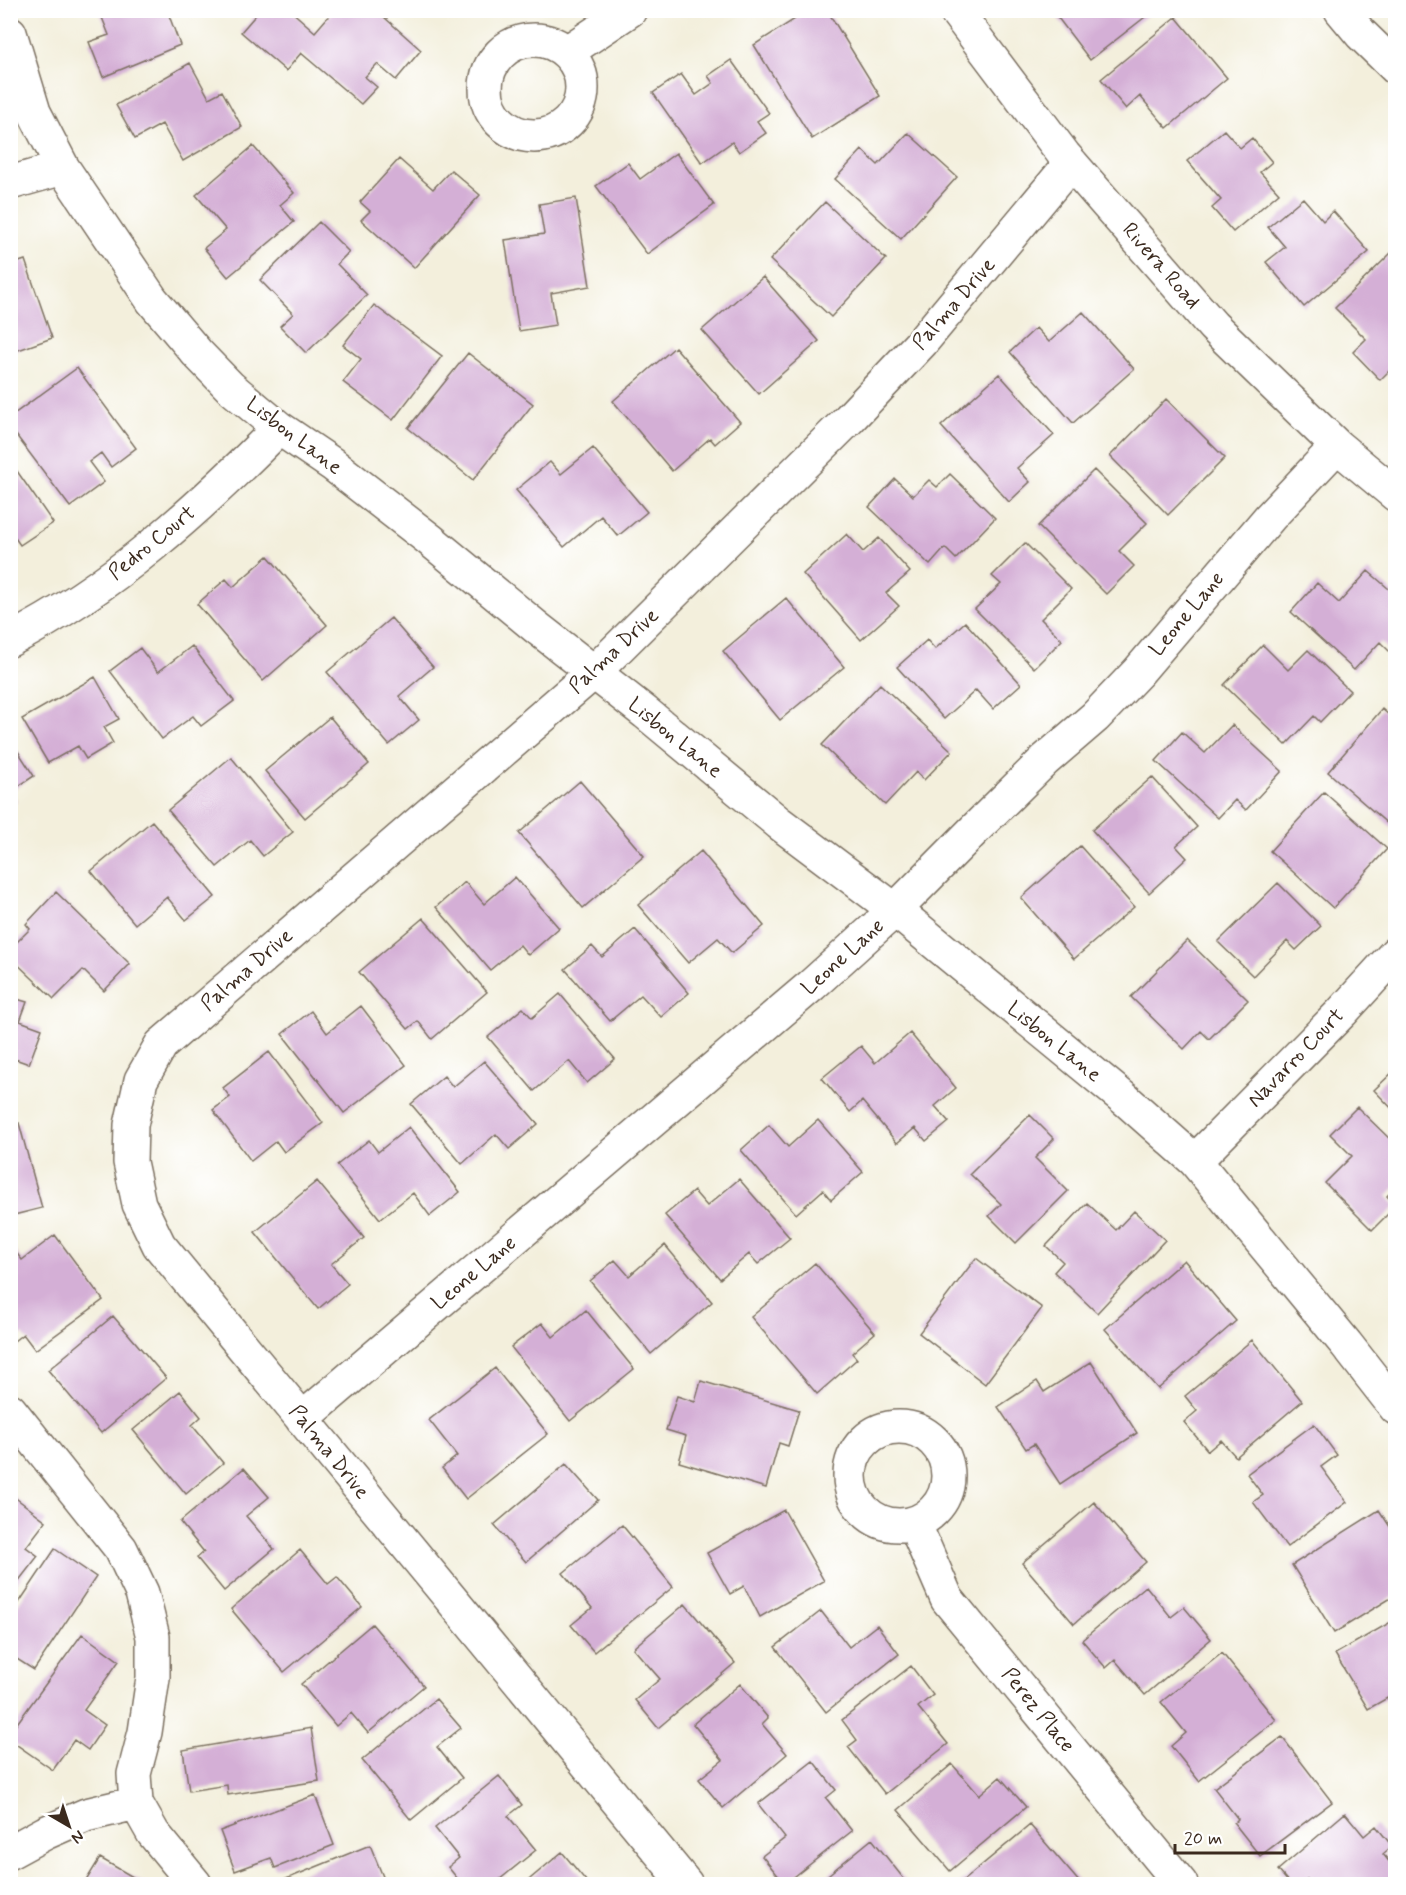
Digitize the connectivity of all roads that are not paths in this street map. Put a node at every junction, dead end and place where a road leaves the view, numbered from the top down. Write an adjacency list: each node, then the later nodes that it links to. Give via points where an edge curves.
1 (630, 10): 5 (street)
2 (955, 10): 7 (street, Rivera Road)
3 (1341, 10): 6 (street)
4 (10, 33): 8 (street, Lisbon Lane, via 34,112)
5 (567, 52)
6 (1395, 68)
7 (1071, 163): 11 (street, Rivera Road, via 1213,326); 14 (street, Palma Drive, via 922,342)
8 (63, 168): 9 (street); 10 (street, Lisbon Lane, via 152,300 230,387)
9 (10, 183)
10 (279, 428): 13 (street, Pedro Court, via 176,526 75,602); 14 (street, Lisbon Lane, via 332,464)
11 (1337, 446): 12 (street, Rivera Road); 15 (street, Leone Lane, via 1102,710 1045,760)
12 (1395, 495)
13 (10, 640)
14 (594, 672): 15 (street, Lisbon Lane, via 779,823); 20 (street, Palma Drive, via 161,1045 141,1080 131,1125 130,1153 139,1204 159,1245)
15 (896, 910): 17 (street, Lisbon Lane); 20 (street, Leone Lane)
16 (1395, 953): 17 (street, Navarro Court)
17 (1195, 1161): 18 (street, Lisbon Lane)
18 (1395, 1408)
19 (10, 1410): 22 (street, via 121,1549 142,1593 153,1637 153,1678 134,1774)
20 (302, 1419): 25 (street, Palma Drive)
21 (914, 1523): 26 (street, Perez Place, via 947,1599)
22 (136, 1803): 23 (street, via 87,1815); 24 (street, via 153,1833)
23 (10, 1852)
24 (195, 1884)
25 (686, 1884)
26 (1181, 1884)

